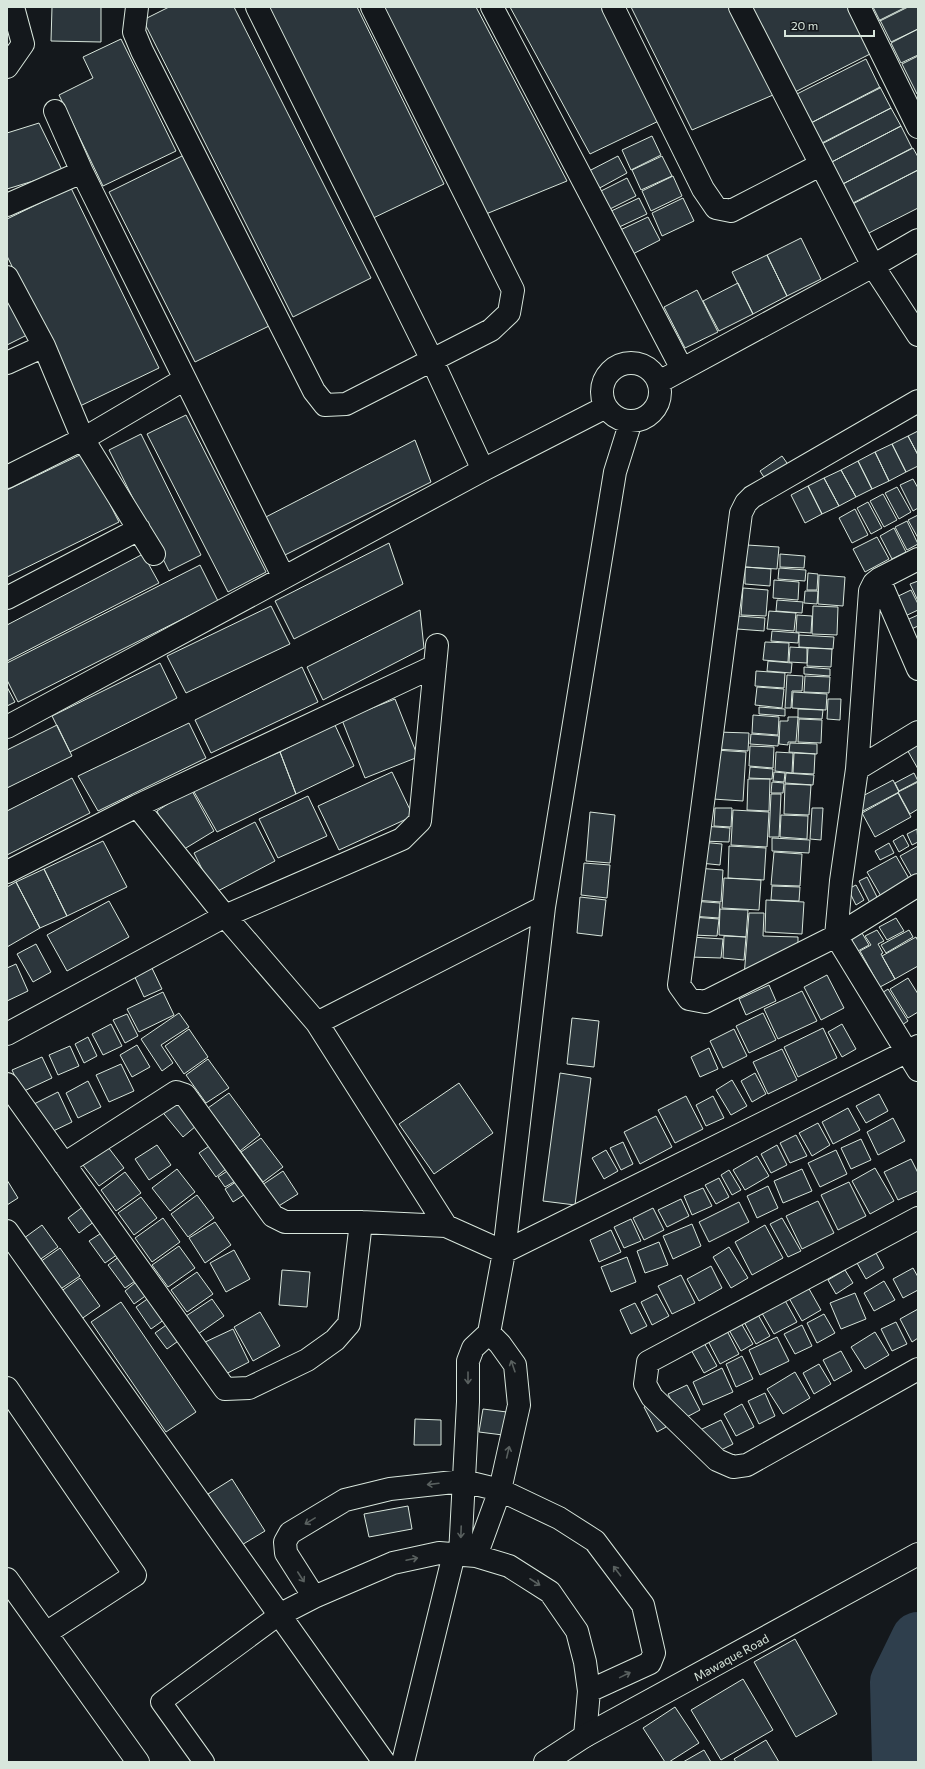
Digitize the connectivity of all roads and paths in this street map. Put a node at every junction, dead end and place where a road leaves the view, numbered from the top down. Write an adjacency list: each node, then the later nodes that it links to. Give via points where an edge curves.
1 (13, 7): 9 (street, via 23,44)
2 (136, 7): 20 (street, via 134,32 142,51 314,391 325,405 346,404)
3 (257, 7): 20 (street)
4 (372, 7): 20 (street, via 513,290 509,313 491,330)
5 (492, 7): 22 (street)
6 (613, 7): 12 (street, via 703,189 716,208 731,211)
7 (740, 7): 12 (street)
8 (859, 7): 11 (street)
9 (7, 67)
10 (55, 111): 13 (street)
11 (918, 127)
12 (820, 165): 16 (street)
13 (82, 172): 14 (street); 23 (street)
14 (7, 205)
15 (918, 240): 16 (street)
16 (873, 266): 18 (street); 22 (street)
17 (7, 277): 19 (street)
18 (918, 335)
19 (44, 346): 21 (street); 28 (street)
20 (432, 360): 29 (street)
21 (7, 363)
22 (682, 369): 24 (street)
23 (185, 379): 28 (street); 34 (street)
24 (659, 382): 26 (street, via 655,373 638,363 618,365 604,378 602,398); 27 (street, via 660,401 655,409 640,420)
25 (918, 401): 48 (street, via 752,498 740,513 679,985 689,999 705,1002)
26 (606, 407): 27 (street, via 612,414); 29 (street)
27 (631, 421): 46 (street, via 616,472)
28 (83, 439): 30 (street); 31 (street)
29 (483, 470): 34 (street)
30 (7, 477)
31 (138, 529): 32 (street); 36 (street)
32 (154, 554)
33 (918, 559): 35 (street)
34 (284, 576): 40 (street)
35 (879, 579): 39 (street); 42 (street, via 872,587 868,600)
36 (7, 598)
37 (437, 645): 38 (street)
38 (435, 666): 43 (street); 47 (street, via 420,821 402,839)
39 (918, 669)
40 (7, 727)
41 (918, 732): 42 (street)
42 (857, 769): 48 (street)
43 (138, 806): 44 (street); 47 (street)
44 (7, 872)
45 (918, 885): 48 (street)
46 (544, 907): 49 (street); 58 (street)
47 (225, 916): 49 (street); 50 (street)
48 (836, 936): 51 (street)
49 (317, 1023): 56 (street)
50 (7, 1034)
51 (914, 1056): 58 (street)
52 (7, 1084): 53 (street)
53 (64, 1164): 55 (street, via 176,1092 185,1095 273,1216 285,1222); 55 (street, via 225,1389 249,1388 307,1360 335,1340 349,1324)
54 (918, 1218): 60 (street, via 648,1362 645,1384 652,1397 717,1460 733,1467 747,1464)
55 (362, 1222): 56 (street)
56 (446, 1226): 58 (street)
57 (7, 1231): 68 (street)
58 (504, 1252): 59 (street)
59 (489, 1333): 62 (street, one-way to 62, via 472,1348 468,1361); 63 (street, one-way to 59, via 519,1405 515,1365)
60 (918, 1369)
61 (7, 1388): 69 (street, via 135,1575)
62 (463, 1481): 63 (street); 65 (street, one-way to 65); 67 (street, one-way to 67, via 390,1489 345,1500 290,1533 285,1542 286,1553)
63 (500, 1490): 65 (street); 70 (street, one-way to 63, via 650,1663 654,1653 643,1605 595,1541 559,1518)
64 (918, 1554): 71 (street, Mawaque Road)
65 (463, 1555): 67 (street, one-way to 65, via 393,1563 439,1553); 70 (street, one-way to 70, via 509,1566 550,1592 577,1631); 75 (street)
66 (7, 1580): 69 (street)
67 (314, 1597): 68 (street)
68 (280, 1615): 73 (street, via 161,1702); 74 (street)
69 (46, 1634): 72 (street)
70 (590, 1691): 71 (street)
71 (585, 1736): 76 (street, Mawaque Road)
72 (138, 1762)
73 (204, 1762)
74 (384, 1762)
75 (403, 1762)
76 (544, 1762)

